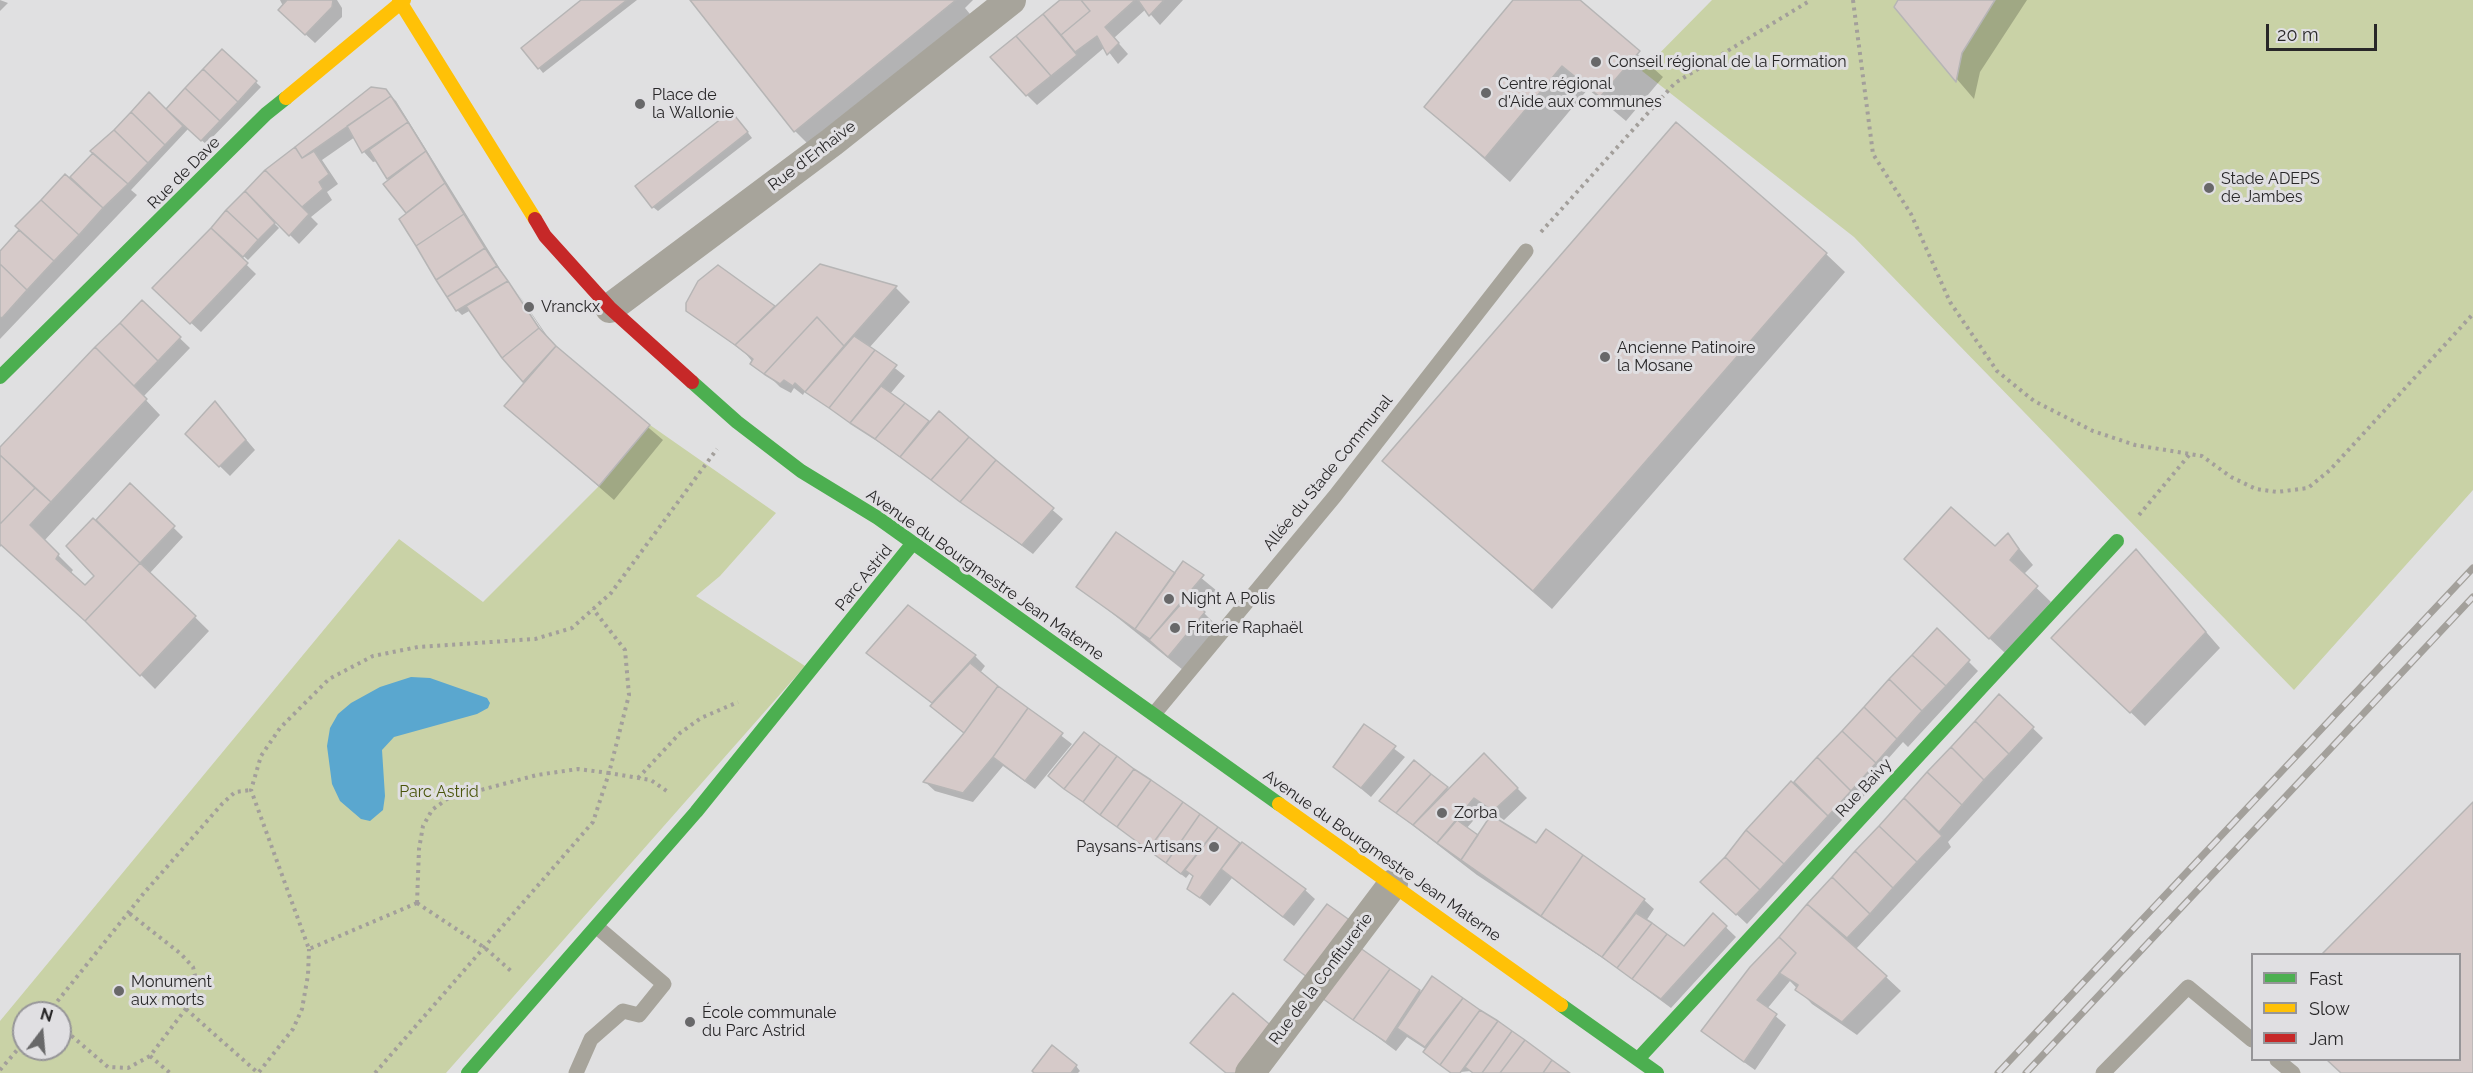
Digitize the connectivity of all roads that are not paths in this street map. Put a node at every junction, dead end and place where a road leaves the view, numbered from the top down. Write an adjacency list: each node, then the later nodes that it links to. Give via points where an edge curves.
1 (1011, 0): 4 (street, Rue d'Enhaive, via 832,142)
2 (401, 1): 4 (main road, Avenue du Bourgmestre Jean Materne, via 545,236); 5 (main road, Rue de Dave, via 266,114)
3 (1526, 252): 8 (lane, Allée du Stade Communal, via 1335,496)
4 (610, 308): 7 (main road, Avenue du Bourgmestre Jean Materne, via 737,422 801,471)
5 (0, 377)
6 (2117, 541): 12 (main road, Rue Baivy)
7 (913, 543): 8 (main road, Avenue du Bourgmestre Jean Materne); 10 (main road, Parc Astrid, via 696,812)
8 (1154, 714): 9 (main road, Avenue du Bourgmestre Jean Materne)
9 (1393, 884): 12 (main road, Avenue du Bourgmestre Jean Materne); 17 (street, Rue de la Confiturerie)
10 (597, 927): 14 (main road, Parc Astrid); 16 (lane, via 664,984 639,1015 623,1011 591,1039)
11 (2251, 1038): 19 (lane, via 2188,987)
12 (1638, 1059): 18 (main road, Avenue du Bourgmestre Jean Materne)
13 (2279, 1061): 20 (lane)
14 (473, 1068): 15 (lane)
15 (491, 1073)
16 (576, 1073)
17 (1250, 1073)
18 (1657, 1073)
19 (2103, 1073)
20 (2293, 1073)

